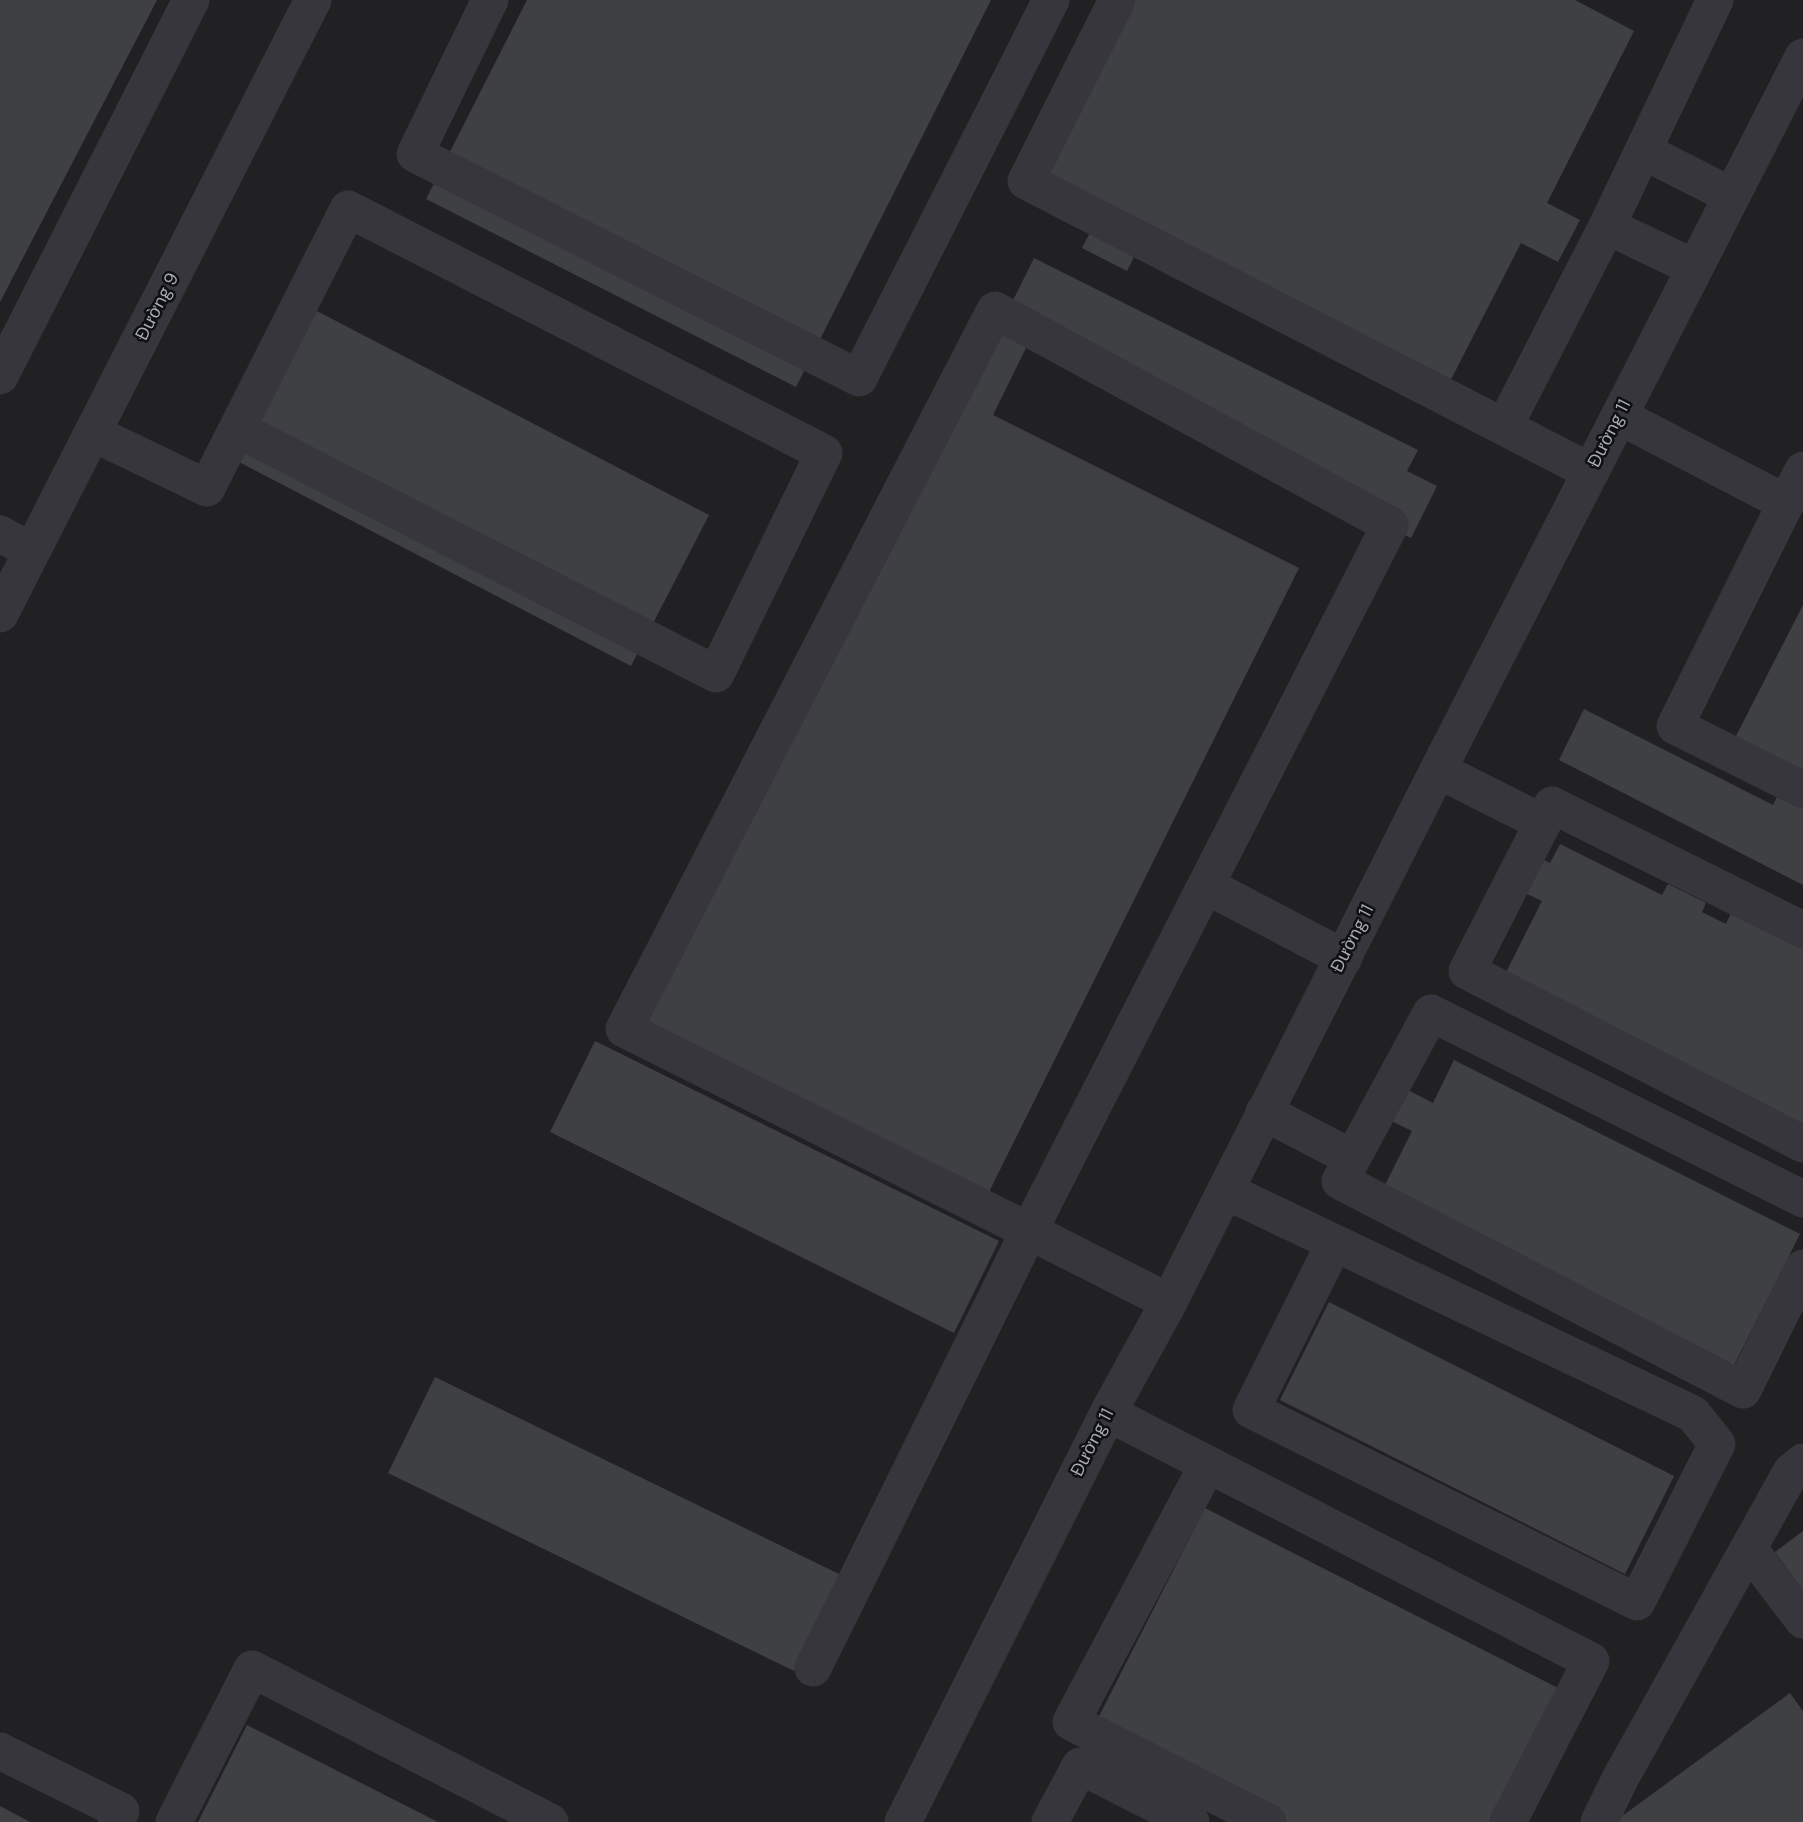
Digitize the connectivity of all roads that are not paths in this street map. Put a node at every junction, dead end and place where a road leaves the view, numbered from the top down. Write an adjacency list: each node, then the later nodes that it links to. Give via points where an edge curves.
1 (191, 0): 12 (street)
2 (313, 0): 16 (street, Đường 9)
3 (489, 0): 4 (street, via 415,154 859,378)
4 (1051, 0)
5 (1118, 0): 14 (street, via 1026,181)
6 (1715, 0): 8 (street)
7 (1803, 57): 9 (street, Đường 11)
8 (1643, 151): 9 (street); 10 (street)
9 (1732, 196): 11 (street, Đường 11)
10 (1607, 226): 11 (street); 14 (street)
11 (1695, 268): 13 (street, Đường 11)
12 (0, 376)
13 (1619, 416): 18 (street, Đường 11); 19 (street)
14 (1504, 427): 18 (street)
15 (237, 429): 15 (street, via 348,209 824,453 716,674); 16 (street, via 207,488)
16 (93, 433): 21 (street, Đường 9)
17 (1803, 470): 19 (street)
18 (1591, 472): 23 (street, Đường 11)
19 (1787, 502): 24 (street, via 1675,726)
20 (0, 534): 21 (street)
21 (32, 551): 22 (street, Đường 9)
22 (0, 614)
23 (1438, 770): 25 (street); 28 (street, Đường 11)
24 (1803, 790)
25 (1543, 822): 27 (street, via 1552,805); 30 (street, via 1467,971)
26 (1208, 886): 28 (street); 34 (street); 34 (street, via 1390,525 995,310 624,1029)
27 (1803, 930)
28 (1344, 958): 29 (street, Đường 11)
29 (1264, 1112): 31 (street); 32 (street, Đường 11)
30 (1803, 1144)
31 (1352, 1158): 33 (street, via 1431,1013); 36 (street, via 1340,1181 1743,1390)
32 (1226, 1191): 35 (street); 37 (street, Đường 11)
33 (1803, 1199)
34 (1029, 1231): 37 (street); 43 (street)
35 (1334, 1244): 35 (street, via 1693,1414 1717,1444 1637,1602 1251,1410)
36 (1803, 1268)
37 (1169, 1302): 38 (street, Đường 11)
38 (1108, 1413): 40 (street); 48 (street, Đường 11)
39 (1803, 1462): 41 (street, via 1791,1472)
40 (1208, 1464): 51 (street, via 1070,1722); 52 (street, via 1591,1661)
41 (1748, 1549): 42 (street); 53 (street)
42 (1803, 1620)
43 (813, 1668)
44 (0, 1751): 45 (street, via 121,1811)
45 (116, 1822)
46 (174, 1822): 47 (street, via 252,1669)
47 (550, 1822)
48 (903, 1822)
49 (1050, 1822): 50 (street, via 1080,1766)
50 (1191, 1822)
51 (1268, 1822)
52 (1508, 1822)
53 (1600, 1822)

